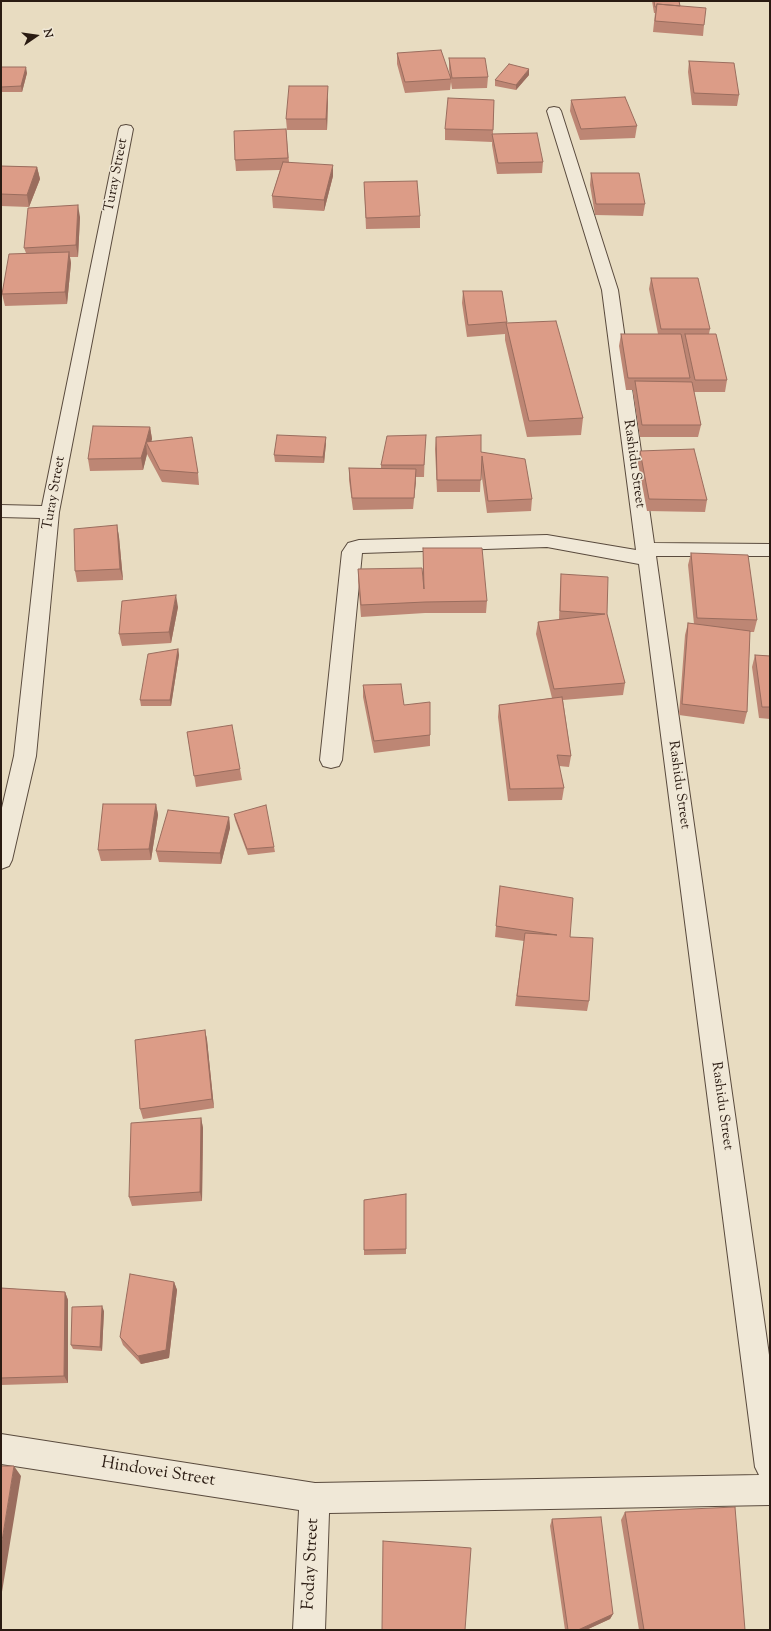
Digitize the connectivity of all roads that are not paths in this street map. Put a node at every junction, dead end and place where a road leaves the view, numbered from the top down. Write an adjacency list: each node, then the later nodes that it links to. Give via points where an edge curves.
1 (554, 111): 6 (street, Rashidu Street, via 610,290)
2 (126, 129): 4 (street, Turay Street)
3 (1, 511): 4 (street)
4 (50, 512): 8 (street, Turay Street, via 24,756)
5 (770, 550): 6 (street)
6 (646, 554): 7 (street, via 547,541 355,548 352,552); 10 (street, Rashidu Street)
7 (331, 760)
8 (1, 860)
9 (1, 1449): 12 (street, Hindovei Street)
10 (770, 1467)
11 (770, 1490): 12 (street, Hindovei Street)
12 (315, 1498): 13 (street, Foday Street)
13 (309, 1630)

